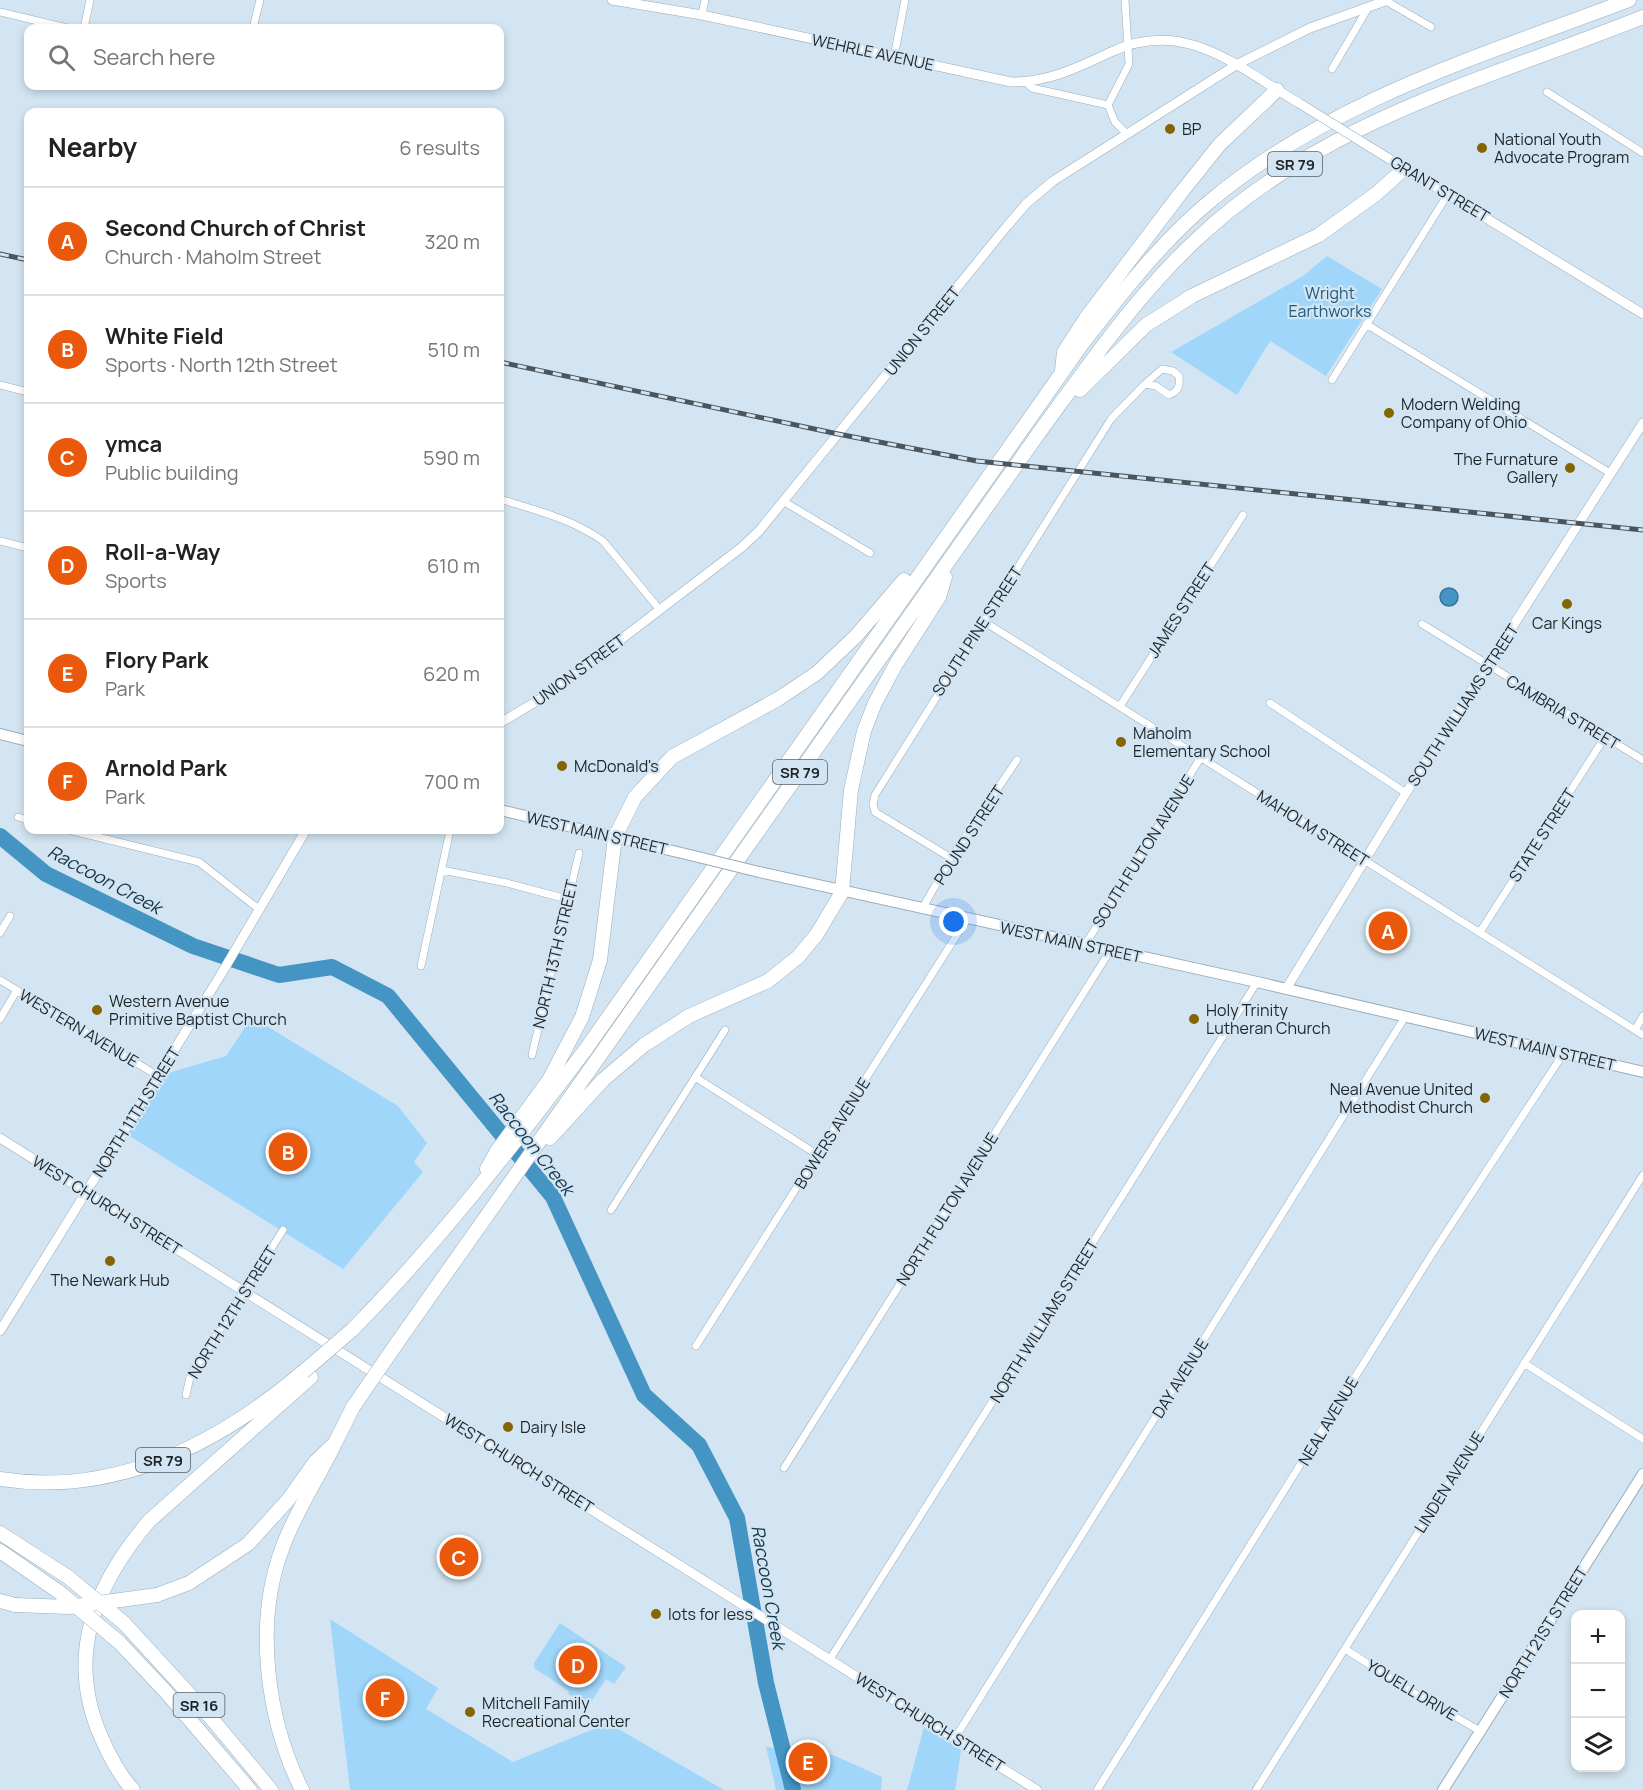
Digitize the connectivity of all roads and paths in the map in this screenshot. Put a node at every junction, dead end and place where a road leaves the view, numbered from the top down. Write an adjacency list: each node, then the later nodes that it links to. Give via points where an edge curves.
1 (90, 0): 14 (street)
2 (260, 0): 15 (street)
3 (612, 0): 11 (street, WEHRLE AVENUE)
4 (705, 0): 11 (street)
5 (905, 0): 18 (street)
6 (1125, 0): 17 (street)
7 (1387, 0): 9 (street, UNION STREET); 16 (street)
8 (1629, 0): 31 (highway, SR 79, via 1394,91 1279,150 1176,232 1112,306)
9 (1368, 8): 19 (street, UNION STREET, via 1310,28); 20 (street)
10 (0, 12): 13 (street)
11 (702, 15): 18 (street, WEHRLE AVENUE)
12 (1643, 17): 37 (highway, SR 79, via 1376,119 1289,168 1218,220 1188,248 1126,316)
13 (50, 24)
14 (85, 24)
15 (254, 24)
16 (1431, 27)
17 (1128, 44): 19 (street, WEHRLE AVENUE, via 1177,40 1205,48); 21 (street, WEHRLE AVENUE, via 1058,77); 24 (street, via 1128,67)
18 (894, 57): 21 (street, WEHRLE AVENUE)
19 (1236, 65): 22 (street, GRANT STREET); 25 (street, UNION STREET)
20 (1332, 69)
21 (1026, 82): 24 (street, via 1032,88)
22 (1277, 90): 27 (street, GRANT STREET, bridge); 31 (highway, via 1220,144 1180,194 1086,318 1064,352)
23 (1547, 92): 26 (street)
24 (1108, 105): 25 (street)
25 (1126, 135): 40 (street, UNION STREET, via 1072,168 1027,203)
26 (1643, 153)
27 (1405, 168): 28 (street, GRANT STREET); 37 (highway, via 1319,235 1192,296 1146,325)
28 (1448, 194): 29 (street, GRANT STREET); 30 (street)
29 (1643, 314)
30 (1366, 324): 32 (street); 38 (street)
31 (1062, 373): 46 (highway, SR 79)
32 (1332, 380)
33 (1145, 384): 33 (street, SOUTH PINE STREET, via 1169,395 1180,386 1179,376 1173,370 1162,369); 48 (street, SOUTH PINE STREET, via 1111,419)
34 (0, 385): 35 (street)
35 (24, 391)
36 (1643, 423): 38 (street, SOUTH WILLIAMS STREET)
37 (1036, 437): 45 (highway, SR 79)
38 (1610, 473): 50 (street, SOUTH WILLIAMS STREET)
39 (504, 500): 47 (street, via 568,520 594,534)
40 (783, 501): 44 (street); 47 (street, UNION STREET, via 742,547)
41 (1243, 515): 52 (street, JAMES STREET)
42 (0, 541): 43 (street)
43 (24, 547)
44 (870, 553)
45 (948, 566): 72 (highway, via 939,597 896,664 864,732 851,790); 99 (highway, SR 79)
46 (925, 567): 67 (highway, via 911,572 889,601 817,673 672,757 635,797); 98 (highway, SR 79, via 586,1049)
47 (660, 610): 53 (street, UNION STREET, via 552,692)
48 (984, 621): 52 (street, MAHOLM STREET); 69 (street, SOUTH PINE STREET, via 918,723 873,804 882,818)
49 (1422, 624): 50 (street, CAMBRIA STREET)
50 (1487, 665): 55 (street, CAMBRIA STREET); 60 (street, SOUTH WILLIAMS STREET)
51 (1269, 703): 60 (street)
52 (1120, 706): 57 (street, MAHOLM STREET)
53 (504, 721)
54 (0, 734): 56 (main road)
55 (1605, 737): 59 (street, CAMBRIA STREET); 79 (street, STATE STREET)
56 (24, 740)
57 (1201, 757): 70 (street, MAHOLM STREET); 80 (street, SOUTH FULTON AVENUE)
58 (1017, 760): 69 (street, POUND STREET)
59 (1643, 760)
60 (1406, 793): 70 (street, SOUTH WILLIAMS STREET)
61 (504, 811): 67 (main road, WEST MAIN STREET)
62 (18, 817): 63 (street)
63 (24, 818)
64 (85, 834): 75 (street, via 199,862)
65 (304, 834): 75 (street, NORTH 11TH STREET)
66 (449, 834): 71 (street)
67 (615, 837): 72 (main road, WEST MAIN STREET, bridge); 98 (highway, via 593,988 572,1040)
68 (579, 853): 73 (street, NORTH 13TH STREET)
69 (951, 858): 74 (street, POUND STREET)
70 (1365, 860): 79 (street, MAHOLM STREET); 85 (street, SOUTH WILLIAMS STREET)
71 (442, 870): 73 (street); 82 (street)
72 (842, 892): 74 (main road, WEST MAIN STREET); 99 (highway, via 817,934 789,966 644,1044)
73 (567, 899): 94 (street, NORTH 13TH STREET)
74 (921, 909): 77 (main road, WEST MAIN STREET)
75 (260, 910): 96 (street, NORTH 11TH STREET)
76 (10, 916): 78 (street)
77 (967, 919): 80 (main road, WEST MAIN STREET); 101 (street, BOWERS AVENUE)
78 (0, 933)
79 (1480, 933): 90 (street, MAHOLM STREET)
80 (1085, 945): 81 (main road, WEST MAIN STREET)
81 (1110, 951): 84 (main road, WEST MAIN STREET); 114 (street, NORTH FULTON AVENUE)
82 (421, 966)
83 (0, 980): 86 (street, WESTERN AVENUE)
84 (1257, 982): 85 (main road, WEST MAIN STREET); 121 (street, NORTH WILLIAMS STREET)
85 (1286, 989): 87 (main road, WEST MAIN STREET)
86 (17, 990): 89 (street); 96 (street, WESTERN AVENUE)
87 (1405, 1017): 93 (main road, WEST MAIN STREET); 123 (street, DAY AVENUE)
88 (1643, 1017): 90 (street)
89 (0, 1018)
90 (1635, 1029): 92 (street, MAHOLM STREET)
91 (725, 1030): 97 (street)
92 (1643, 1035)
93 (1563, 1054): 95 (main road, WEST MAIN STREET); 129 (street, NEAL AVENUE, via 1432,1254)
94 (532, 1055)
95 (1643, 1072)
96 (158, 1076): 103 (street, NORTH 11TH STREET)
97 (695, 1077): 101 (street); 104 (street)
98 (528, 1117): 110 (highway, SR 79, bridge, via 497,1151 471,1196 425,1253)
99 (545, 1137): 113 (highway, bridge, via 353,1407)
100 (0, 1138): 103 (street, WEST CHURCH STREET)
101 (818, 1155): 108 (street, BOWERS AVENUE)
102 (1643, 1175): 109 (street, LINDEN AVENUE)
103 (86, 1192): 106 (street, WEST CHURCH STREET); 107 (street, NORTH 11TH STREET)
104 (611, 1210)
105 (283, 1230): 106 (street, NORTH 12TH STREET)
106 (243, 1290): 111 (street, NORTH 12TH STREET, via 190,1377); 121 (street, WEST CHURCH STREET)
107 (0, 1331)
108 (696, 1346)
109 (1524, 1363): 112 (street); 120 (street, LINDEN AVENUE)
110 (307, 1375): 116 (highway, SR 79, via 233,1425 149,1465 75,1482); 124 (highway, via 149,1521 127,1547 100,1595 87,1642 89,1697 95,1724 110,1756)
111 (186, 1395)
112 (1643, 1439)
113 (335, 1443): 119 (highway, bridge, via 248,1544 189,1583 157,1595 69,1607); 127 (highway, via 281,1550 268,1626 275,1708 285,1748)
114 (784, 1468)
115 (1643, 1474): 122 (main road, NORTH 21ST STREET)
116 (0, 1479)
117 (0, 1533): 126 (highway, SR 16, bridge, via 68,1577 124,1623)
118 (0, 1551): 125 (highway, SR 16, bridge, via 59,1592 119,1642)
119 (0, 1601)
120 (1345, 1649): 122 (street, YOUELL DRIVE); 130 (street, LINDEN AVENUE)
121 (830, 1659): 123 (street, WEST CHURCH STREET)
122 (1480, 1731): 131 (main road, NORTH 21ST STREET)
123 (955, 1738): 128 (street, WEST CHURCH STREET)
124 (133, 1790)
125 (250, 1790)
126 (271, 1790)
127 (302, 1790)
128 (1037, 1790)
129 (1096, 1790)
130 (1256, 1790)
131 (1443, 1790)

